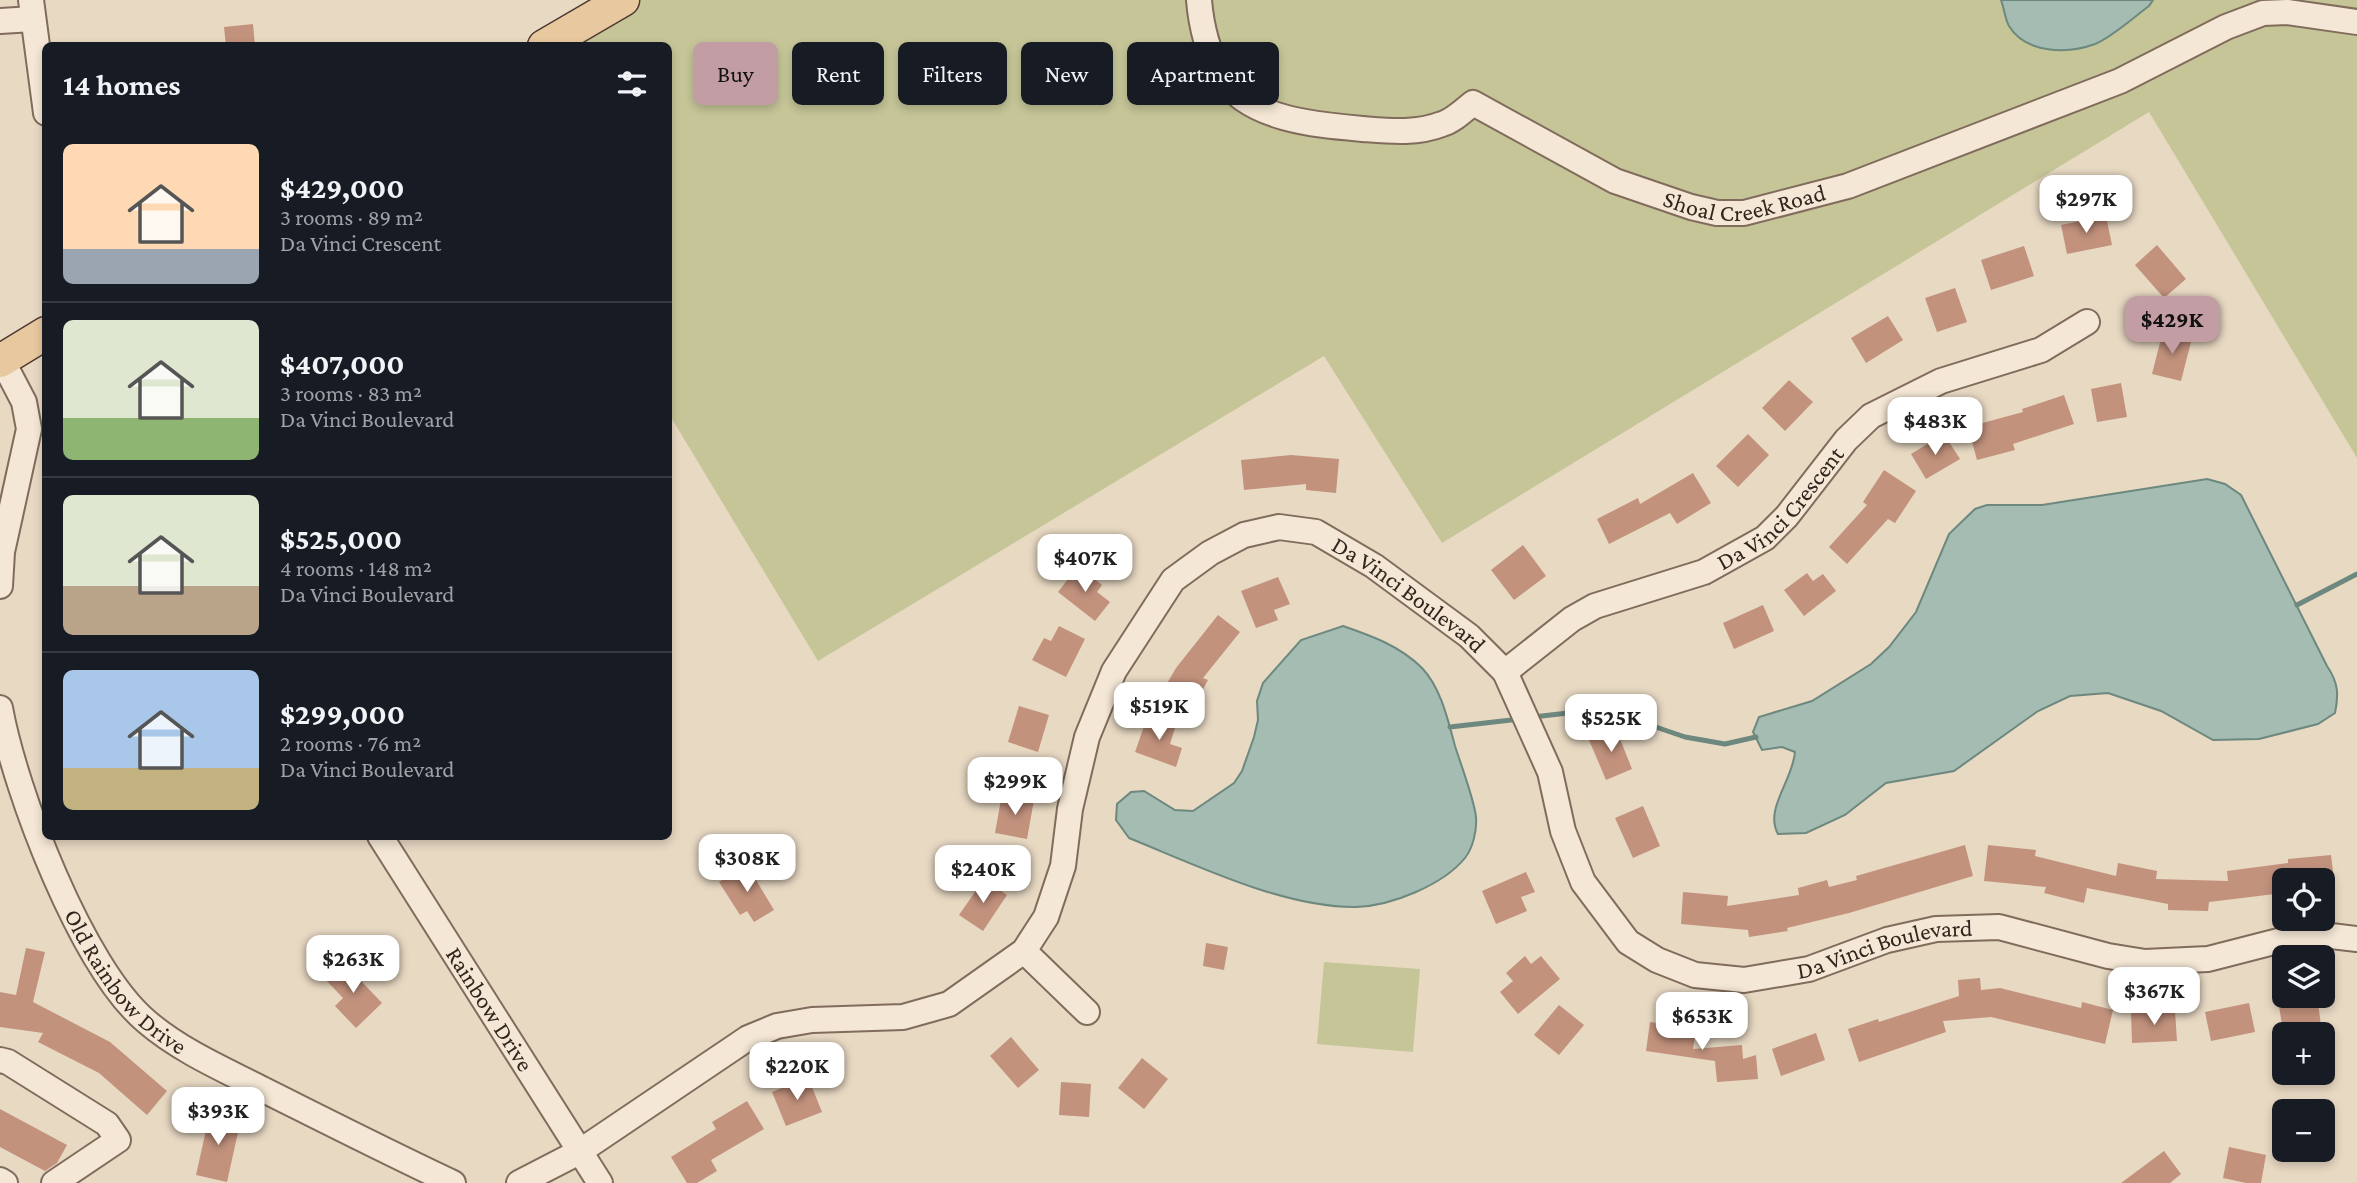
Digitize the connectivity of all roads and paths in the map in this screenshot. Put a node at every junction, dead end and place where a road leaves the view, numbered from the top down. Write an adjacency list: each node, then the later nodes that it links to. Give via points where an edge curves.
1 (623, 0): 6 (main road)
2 (1199, 0): 5 (street, Shoal Creek Road, via 1204,30 1222,77 1234,91 1279,116 1319,125 1403,132 1444,124 1477,98 1615,181 1717,213 1744,212 1848,186 2120,81 2263,13)
3 (32, 9): 4 (street); 7 (street)
4 (0, 21)
5 (2357, 22)
6 (551, 42)
7 (42, 77)
8 (2087, 321): 12 (street, Da Vinci Crescent, via 2041,350 1941,381 1871,416 1765,538 1704,572 1595,606)
9 (42, 334): 10 (main road)
10 (1, 360): 11 (street, via 24,402 29,429 2,552)
11 (0, 586)
12 (1504, 672): 15 (street, Da Vinci Boulevard, via 1550,772 1563,831 1583,882 1628,942 1695,975 1744,980 1809,969 1887,940 1936,929 1999,927 2145,962 2208,959 2323,935); 16 (street, Da Vinci Boulevard, via 1432,607 1316,532 1279,527 1244,535 1210,553 1173,580 1114,671 1087,737 1070,809 1063,866 1046,917)
13 (0, 708): 23 (street, Old Rainbow Drive, via 31,817 85,939 114,985 146,1022 188,1051)
14 (383, 840): 19 (street, Rainbow Drive)
15 (2357, 939)
16 (1024, 951): 17 (street); 19 (street, Da Vinci Boulevard, via 949,1004 903,1017 800,1022 748,1038)
17 (1087, 1012)
18 (0, 1060): 22 (street, via 107,1124 118,1140)
19 (579, 1152): 24 (street); 25 (street, Rainbow Drive)
20 (0, 1180): 21 (street)
21 (5, 1183)
22 (54, 1183)
23 (453, 1183)
24 (519, 1183)
25 (600, 1183)

